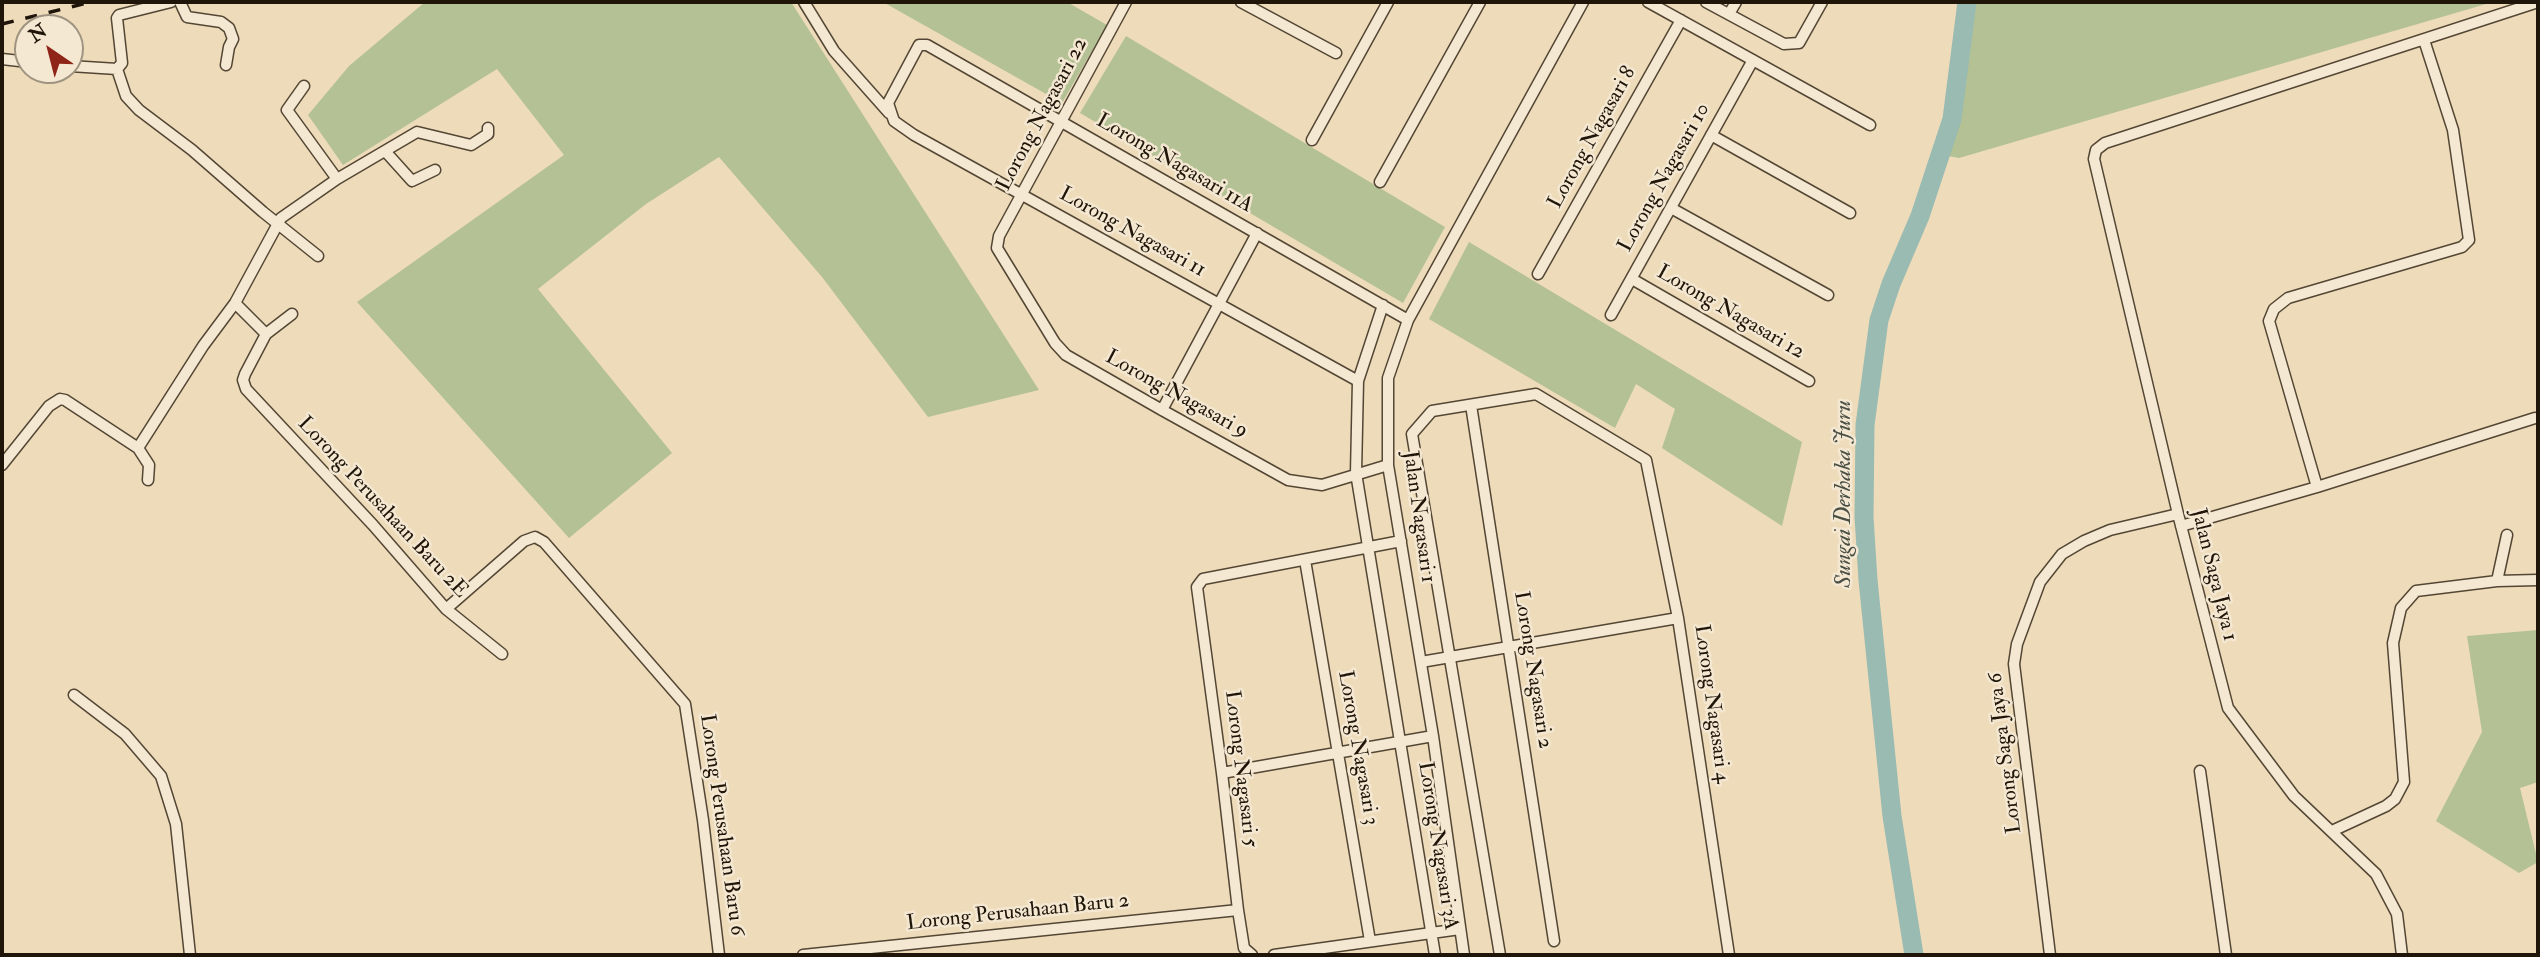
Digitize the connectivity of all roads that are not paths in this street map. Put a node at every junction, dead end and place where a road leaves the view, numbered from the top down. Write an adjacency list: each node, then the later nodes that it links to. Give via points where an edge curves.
1 (171, 2): 21 (street, via 119,15 122,63)
2 (180, 2): 19 (street, via 187,16 221,22 229,28 233,39)
3 (804, 2): 23 (street, Lorong Nagasari 11, via 834,51)
4 (1126, 2): 24 (street, Lorong Nagasari 22)
5 (1241, 2): 17 (street)
6 (1388, 2): 28 (street)
7 (1480, 2): 32 (street)
8 (1583, 2): 48 (street, Jalan Nagasari 1)
9 (1648, 2): 15 (street)
10 (1706, 2): 14 (street)
11 (1736, 2): 14 (street)
12 (1822, 2): 14 (street, via 1799,43 1784,44)
13 (2538, 2): 16 (street)
14 (1729, 14)
15 (1681, 20): 18 (street); 40 (street, Lorong Nagasari 8)
16 (2424, 40): 60 (street, via 2453,130 2469,240 2462,247 2288,298 2274,309 2269,321); 61 (street, Jalan Saga Jaya 1, via 2105,143 2096,150 2094,159)
17 (1336, 53)
18 (1753, 60): 25 (street); 27 (street, Lorong Nagasari 10)
19 (226, 65)
20 (84, 67): 21 (street)
21 (117, 69): 36 (street, via 126,96 139,110)
22 (304, 86): 31 (street, via 287,110)
23 (890, 115): 24 (street, Lorong Nagasari 11A, via 888,103 919,45 927,45); 33 (street, Lorong Nagasari 11, via 914,135)
24 (1061, 121): 33 (street, Lorong Nagasari 22); 37 (street, Lorong Nagasari 11A)
25 (1870, 125)
26 (488, 128): 29 (street, via 488,134 471,145 417,132)
27 (1711, 135): 34 (street, Lorong Nagasari 10); 35 (street)
28 (1312, 140)
29 (385, 151): 30 (street, via 412,181); 31 (street)
30 (435, 170)
31 (337, 179): 36 (street)
32 (1380, 182)
33 (1022, 194): 38 (street, Lorong Nagasari 22); 44 (street, Lorong Nagasari 11)
34 (1671, 208): 41 (street, Lorong Nagasari 10); 42 (street)
35 (1850, 213)
36 (277, 222): 39 (street); 43 (street)
37 (1256, 233): 44 (street); 45 (street, Lorong Nagasari 11A)
38 (997, 248): 53 (street, Lorong Nagasari 9, via 1066,355)
39 (318, 256)
40 (1538, 274)
41 (1632, 279): 47 (street, Lorong Nagasari 10); 50 (street, Lorong Nagasari 12)
42 (1828, 295)
43 (235, 303): 49 (street); 55 (street)
44 (1220, 303): 51 (street, Lorong Nagasari 11); 53 (street)
45 (1383, 306): 48 (street, Lorong Nagasari 11A); 51 (street)
46 (292, 314): 49 (street)
47 (1611, 316)
48 (1408, 320): 57 (street, Jalan Nagasari 1, via 1388,378)
49 (267, 334): 69 (street, Lorong Perusahaan Baru 2E, via 243,380 246,389)
50 (1809, 380)
51 (1358, 381): 58 (street)
52 (1471, 405): 70 (street, Lorong Nagasari 4, via 1535,394 1646,460); 71 (street, Lorong Nagasari 2); 73 (street, via 1432,411 1412,434)
53 (1162, 410): 58 (street, Lorong Nagasari 9, via 1288,480 1322,485)
54 (2535, 418): 60 (street)
55 (138, 448): 56 (street, via 60,400 49,406); 59 (street, via 149,465)
56 (2, 465)
57 (1388, 465): 58 (street, Lorong Nagasari 9); 64 (street, Jalan Nagasari 1)
58 (1356, 473): 65 (street)
59 (148, 480)
60 (2317, 487): 62 (street)
61 (2178, 514): 62 (street, Jalan Saga Jaya 1); 96 (street, Lorong Saga Jaya 6, via 2110,530 2062,554 2040,582 2017,644 2014,664)
62 (2181, 526): 81 (street, Jalan Saga Jaya 1, via 2228,708 2294,796)
63 (2507, 535): 68 (street)
64 (1401, 541): 65 (street); 74 (street, Jalan Nagasari 1)
65 (1368, 548): 66 (street); 77 (street)
66 (1305, 560): 78 (street, Lorong Nagasari 3); 80 (street, Lorong Nagasari 5, via 1203,579 1197,587)
67 (2538, 580): 68 (street)
68 (2497, 581): 81 (street, via 2416,591 2401,608 2393,643 2404,782 2385,806)
69 (446, 609): 72 (street, Lorong Perusahaan Baru 2E); 89 (street, Lorong Perusahaan Baru 6, via 524,541 535,537 685,704)
70 (1678, 618): 71 (street); 95 (street, Lorong Nagasari 4)
71 (1508, 647): 73 (street); 85 (street, Lorong Nagasari 2)
72 (502, 654)
73 (1449, 657): 74 (street); 94 (street)
74 (1421, 662): 76 (street, Jalan Nagasari 1)
75 (74, 695): 88 (street, via 125,734 161,776 176,824)
76 (1433, 736): 77 (street); 83 (street, Jalan Nagasari 1)
77 (1400, 742): 78 (street); 84 (street, Lorong Nagasari 3A)
78 (1338, 753): 80 (street); 86 (street, Lorong Nagasari 3)
79 (2200, 771): 97 (street)
80 (1222, 773): 82 (street, Lorong Nagasari 5)
81 (2332, 831): 98 (street, Jalan Saga Jaya 1, via 2376,874 2397,915)
82 (1238, 910): 87 (street, Lorong Nagasari 5, via 1244,948); 90 (street, Lorong Perusahaan Baru 2)
83 (1460, 929): 84 (street); 93 (street, Jalan Nagasari 1)
84 (1432, 933): 86 (street); 92 (street, Lorong Nagasari 3A)
85 (1554, 941)
86 (1370, 942): 91 (street)
87 (1251, 954)
88 (190, 955)
89 (719, 955)
90 (803, 955)
91 (1274, 955)
92 (1435, 955)
93 (1464, 955)
94 (1500, 955)
95 (1729, 955)
96 (2050, 955)
97 (2225, 955)
98 (2402, 955)

